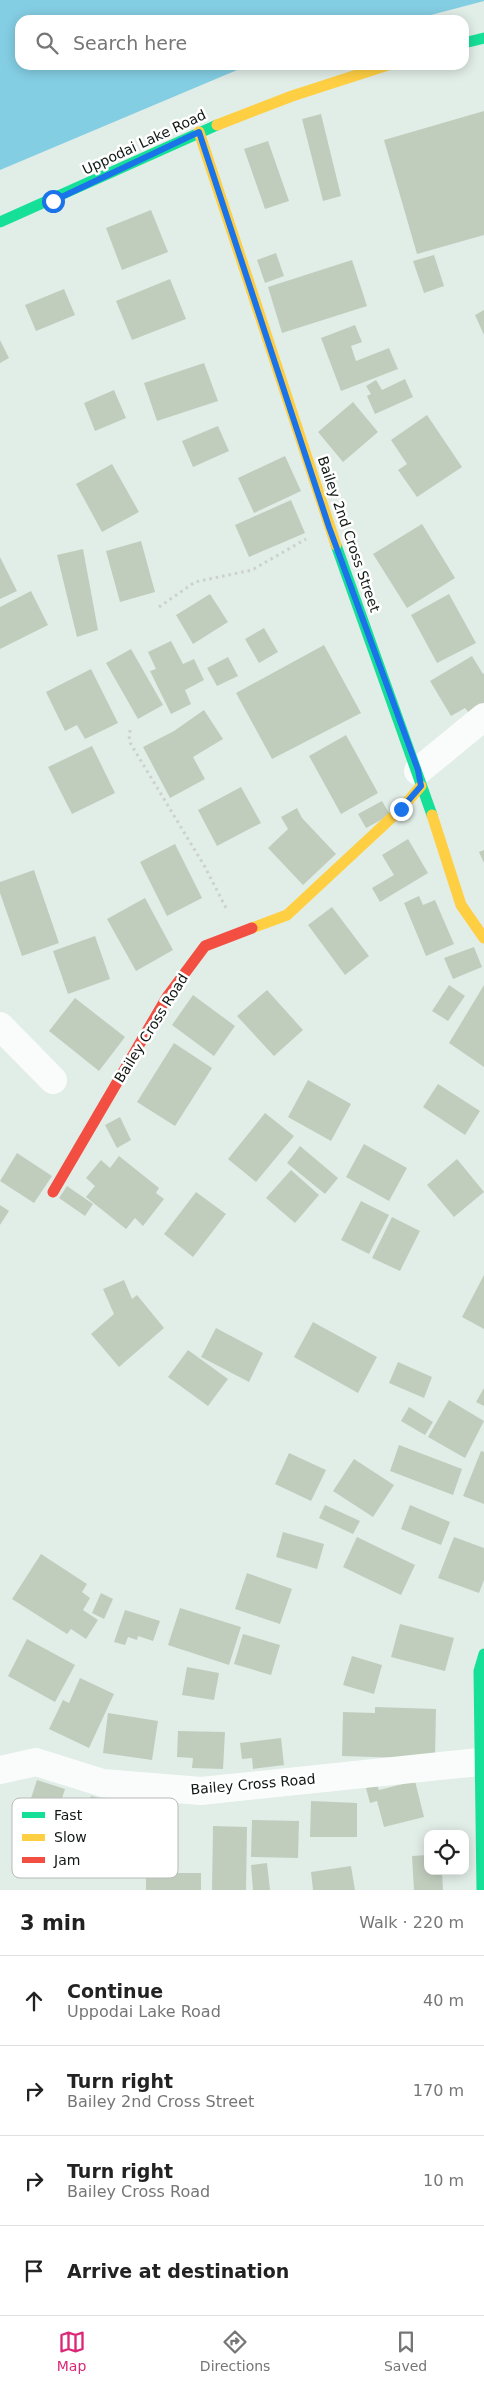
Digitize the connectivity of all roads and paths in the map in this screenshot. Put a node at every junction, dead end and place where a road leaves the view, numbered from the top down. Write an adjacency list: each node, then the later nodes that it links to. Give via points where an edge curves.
1 (484, 38): 2 (street)
2 (469, 42)
3 (371, 70): 4 (street, Uppodai Lake Road)
4 (199, 132): 5 (street, Uppodai Lake Road, via 53,201); 6 (street, Bailey 2nd Cross Street)
5 (0, 222)
6 (329, 527): 7 (path, via 252,570 196,582); 10 (street, Bailey 2nd Cross Street)
7 (159, 607)
8 (484, 717): 10 (street)
9 (130, 730): 11 (path, via 129,741 205,867)
10 (419, 778): 11 (street, Bailey Cross Road, via 401,809 287,915); 12 (street, Bailey 2nd Cross Street, via 460,904)
11 (239, 933): 15 (street, Bailey Cross Road, via 205,946 167,996)
12 (484, 938)
13 (0, 1026): 14 (street)
14 (53, 1080)
15 (52, 1192)
16 (484, 1654): 17 (street, via 479,1671)
17 (479, 1762): 18 (street, Bailey Cross Road, via 201,1791 103,1783 36,1762); 19 (street)
18 (0, 1770)
19 (482, 1890)

